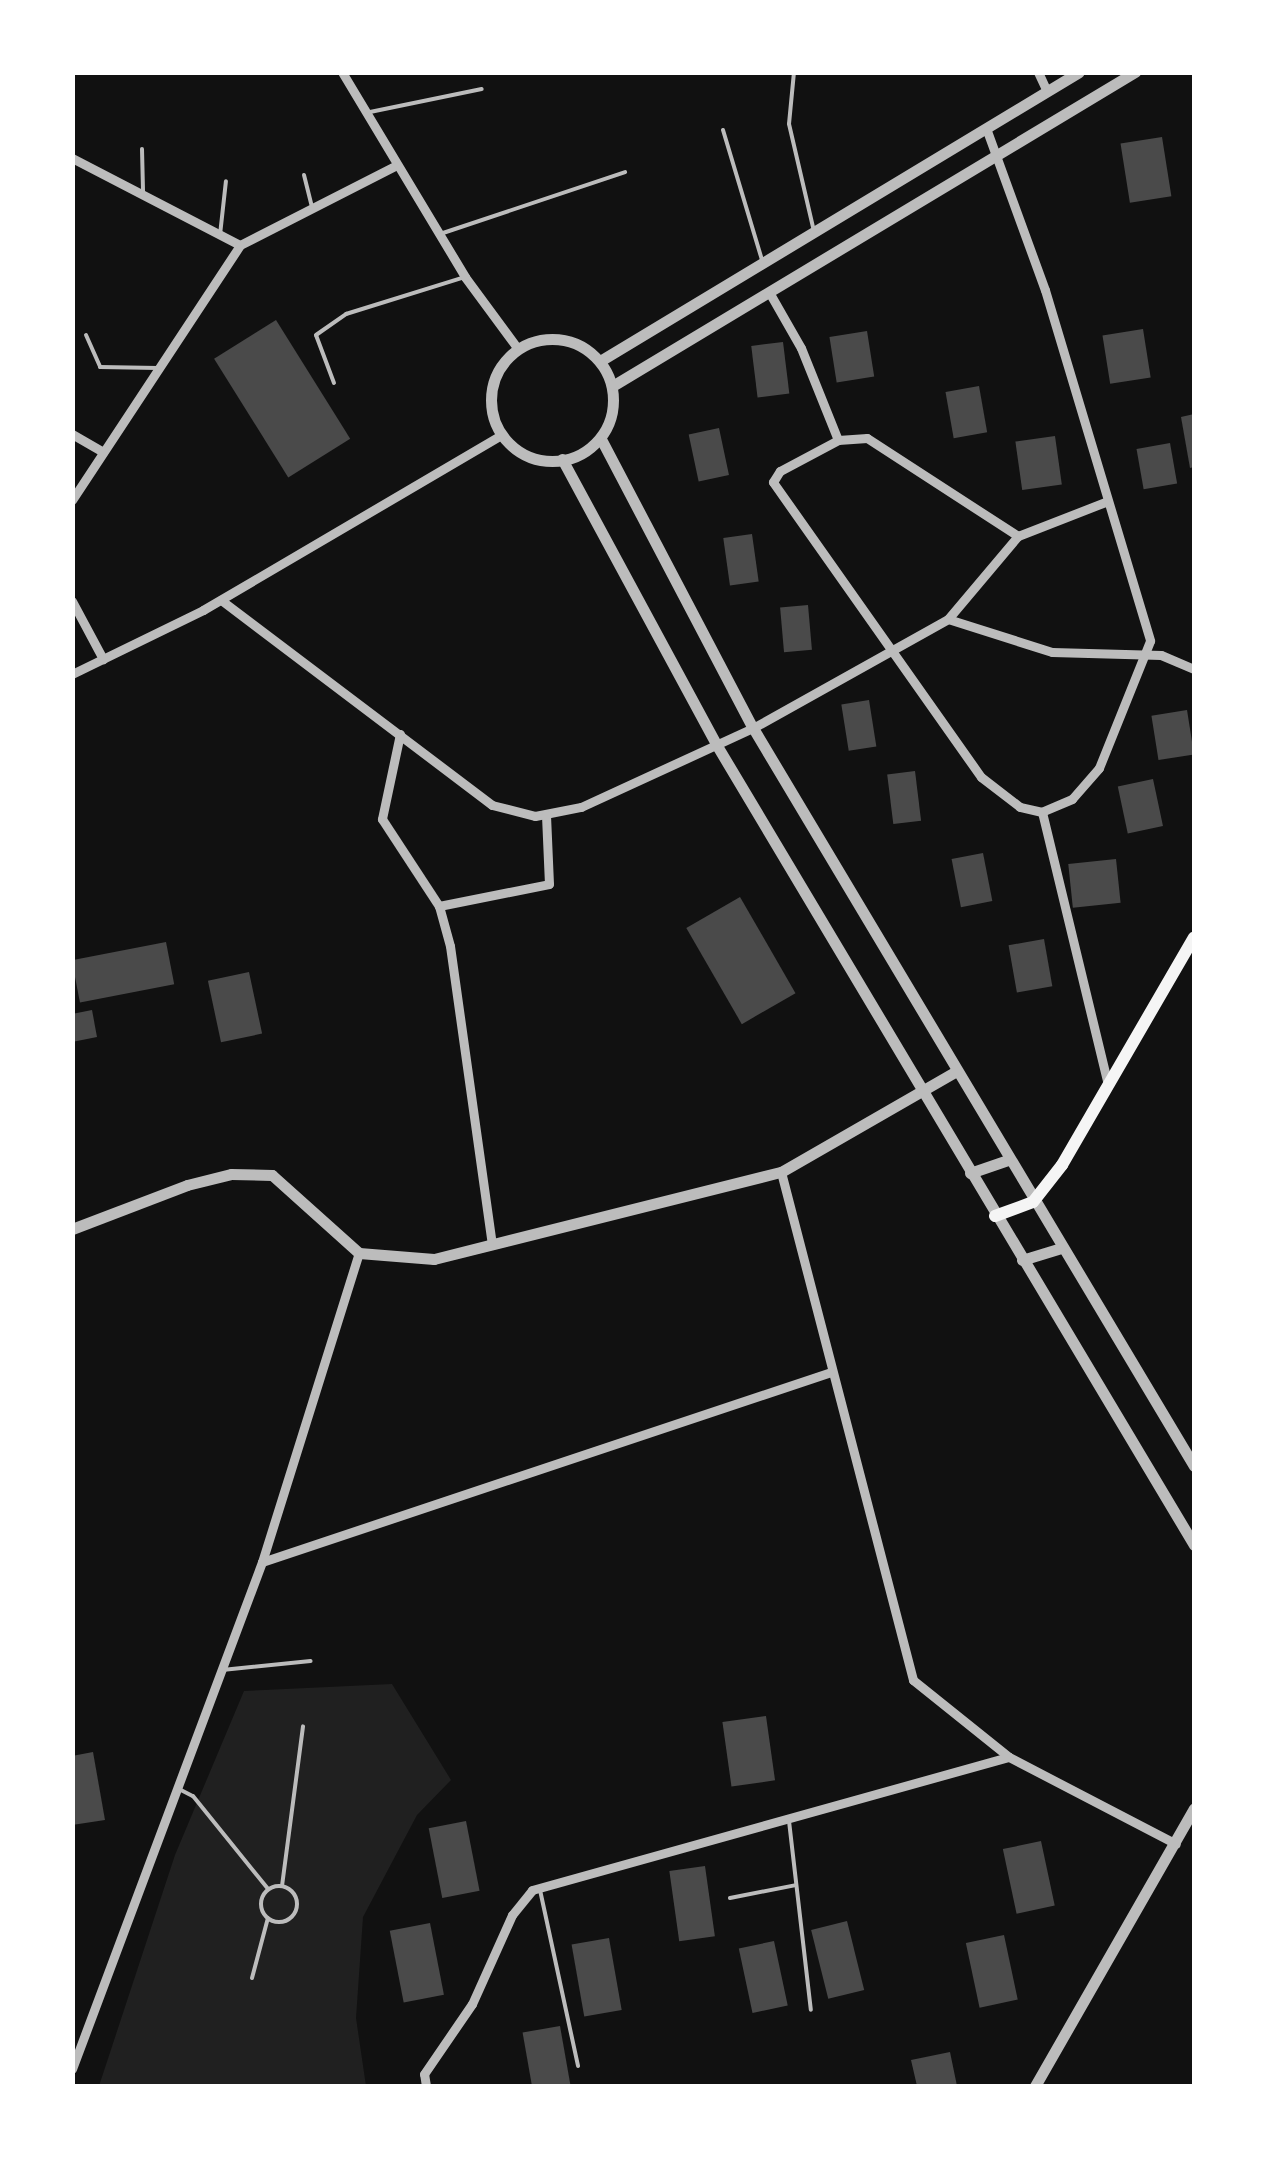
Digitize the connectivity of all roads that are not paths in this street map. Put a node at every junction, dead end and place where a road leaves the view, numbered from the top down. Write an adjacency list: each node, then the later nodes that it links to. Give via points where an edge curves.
1 (342, 72): 8 (street)
2 (794, 72): 20 (lane, via 790,124)
3 (1038, 72): 7 (street)
4 (1078, 72): 7 (street)
5 (1135, 72): 12 (street)
6 (482, 89): 8 (lane)
7 (1047, 92): 9 (street)
8 (366, 114): 14 (street)
9 (986, 128): 12 (street); 20 (street)
10 (723, 130): 24 (lane)
11 (142, 149): 18 (lane)
12 (996, 156): 26 (street); 40 (street, via 1045,290)
13 (72, 158): 18 (street)
14 (398, 165): 19 (street); 21 (street)
15 (625, 172): 21 (lane)
16 (304, 175): 19 (lane)
17 (226, 181): 22 (lane)
18 (144, 195): 22 (street)
19 (312, 208): 23 (street)
20 (814, 232): 24 (street)
21 (442, 233): 25 (street)
22 (220, 235): 23 (street)
23 (240, 245): 30 (street)
24 (763, 262): 29 (street)
25 (465, 277): 28 (street); 31 (lane, via 346,314 316,335)
26 (769, 292): 32 (street); 36 (street, via 801,348)
27 (86, 336): 30 (lane, via 100,366)
28 (518, 349): 29 (street, via 566,340); 34 (street, via 492,387)
29 (600, 360): 32 (street)
30 (158, 368): 37 (street)
31 (334, 383)
32 (614, 385): 35 (street, via 612,421)
33 (72, 434): 37 (street)
34 (501, 434): 38 (street, via 524,456); 42 (street)
35 (601, 439): 38 (street, via 585,453); 50 (street)
36 (838, 440): 41 (street, via 882,443); 45 (street, via 780,471 773,482)
37 (103, 452): 39 (street)
38 (562, 459): 52 (street)
39 (72, 500)
40 (1105, 502): 41 (street); 46 (street, via 1146,621)
41 (1018, 536): 44 (street)
42 (221, 600): 47 (street); 51 (street)
43 (72, 601): 47 (street)
44 (948, 619): 45 (street); 46 (street, via 1052,652)
45 (890, 647): 50 (street); 53 (street, via 981,778 1020,807)
46 (1147, 654): 48 (street); 53 (street, via 1099,768 1072,799)
47 (102, 659): 49 (street)
48 (1194, 669)
49 (72, 674)
50 (753, 728): 52 (street); 57 (street)
51 (400, 734): 54 (street, via 492,805); 55 (street, via 382,819)
52 (716, 744): 54 (street, via 580,807); 59 (street)
53 (1042, 812): 58 (street)
54 (546, 815): 55 (street, via 549,884)
55 (439, 906): 66 (street)
56 (1194, 937): 58 (main road)
57 (955, 1072): 59 (street); 60 (street)
58 (1107, 1080): 63 (main road, via 1062,1165)
59 (921, 1090): 61 (street); 62 (street)
60 (1008, 1160): 62 (street); 63 (street)
61 (780, 1172): 66 (street); 70 (street)
62 (970, 1173): 64 (street)
63 (1032, 1202): 64 (main road); 67 (street)
64 (995, 1216): 69 (street)
65 (72, 1229): 68 (street, via 217,1178 272,1175)
66 (492, 1244): 68 (street, via 434,1259)
67 (1061, 1248): 69 (street); 71 (street)
68 (360, 1253): 73 (street)
69 (1022, 1260): 72 (street)
70 (831, 1372): 73 (street); 77 (street, via 913,1680)
71 (1194, 1466)
72 (1194, 1545)
73 (262, 1562): 75 (street)
74 (311, 1660): 75 (lane)
75 (222, 1670): 78 (street)
76 (303, 1726): 83 (lane)
77 (1009, 1757): 80 (street); 81 (street)
78 (177, 1788): 85 (lane, via 193,1796); 91 (street)
79 (1194, 1808): 81 (street)
80 (788, 1817): 82 (lane); 84 (street)
81 (1176, 1844): 93 (street)
82 (796, 1885): 86 (lane); 89 (lane)
83 (282, 1886): 85 (lane); 87 (lane, via 293,1892 295,1914 286,1921)
84 (539, 1887): 90 (lane); 92 (street, via 512,1915 472,2004 424,2074)
85 (268, 1889): 87 (lane, via 262,1908)
86 (730, 1898)
87 (268, 1918): 88 (lane)
88 (252, 1978)
89 (810, 2010)
90 (578, 2066)
91 (72, 2069)
92 (426, 2086)
93 (1036, 2086)

